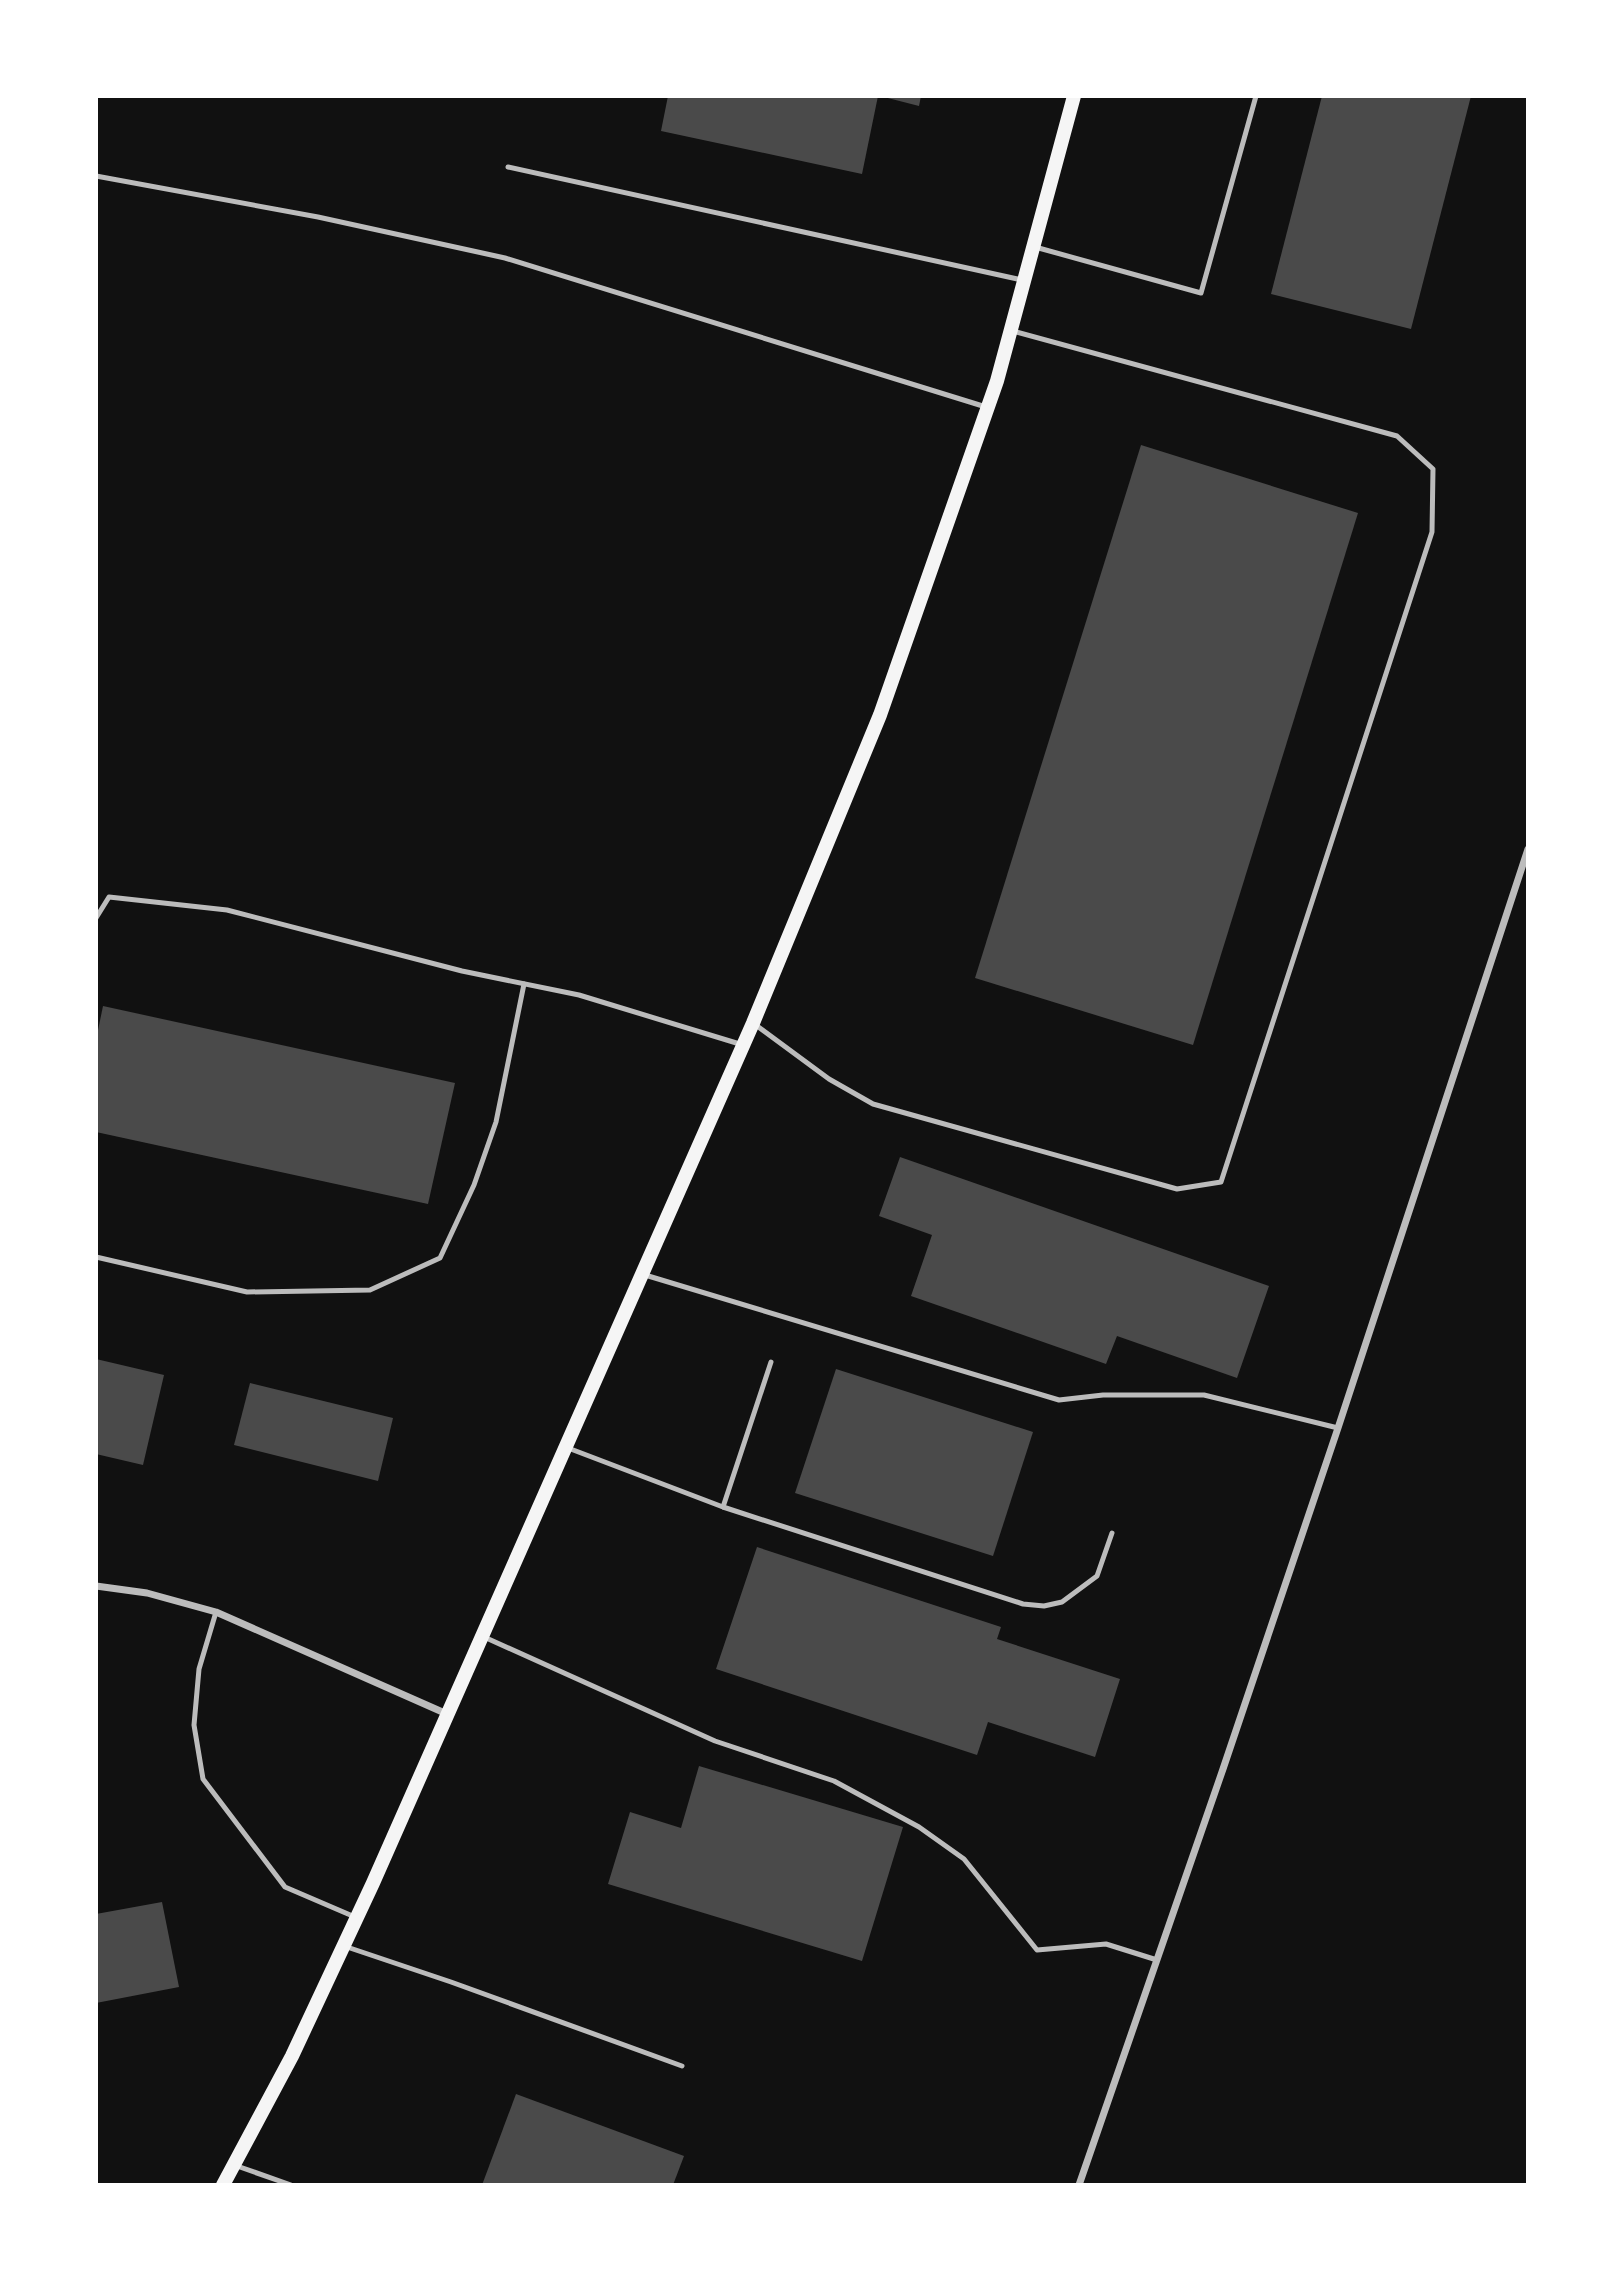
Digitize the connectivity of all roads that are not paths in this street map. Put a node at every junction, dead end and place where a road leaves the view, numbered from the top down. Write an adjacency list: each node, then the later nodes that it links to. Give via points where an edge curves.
1 (1074, 96): 5 (main road)
2 (1256, 96): 5 (lane, via 1201,293)
3 (508, 167): 6 (lane)
4 (96, 176): 8 (lane, via 505,258)
5 (1035, 247): 6 (main road)
6 (1025, 281): 7 (main road)
7 (1011, 331): 8 (main road); 12 (lane, via 1396,436 1433,469 1432,532 1221,1182 1177,1189 873,1104 829,1079)
8 (989, 408): 12 (main road, via 880,715)
9 (1528, 849): 17 (street)
10 (96, 918): 11 (lane, via 109,897 227,910)
11 (524, 984): 13 (lane, via 579,995); 14 (lane, via 496,1122 474,1185 440,1258 370,1290 247,1292)
12 (753, 1024): 13 (main road)
13 (743, 1045): 15 (main road)
14 (96, 1257)
15 (642, 1274): 17 (lane, via 1059,1400 1204,1395); 18 (main road)
16 (771, 1362): 19 (lane)
17 (1338, 1428): 27 (street)
18 (565, 1447): 19 (lane); 23 (main road)
19 (723, 1507): 20 (lane, via 1034,1605 1062,1602 1097,1576)
20 (1112, 1533)
21 (96, 1586): 22 (street, via 147,1593)
22 (216, 1612): 24 (street); 25 (lane, via 196,1697 194,1725 202,1779 285,1887)
23 (481, 1636): 24 (main road); 27 (lane, via 715,1741 834,1781 919,1827 964,1859 1037,1950 1106,1944)
24 (447, 1714): 25 (main road)
25 (358, 1918): 26 (main road)
26 (344, 1946): 28 (lane); 29 (main road)
27 (1157, 1960): 32 (street)
28 (682, 2066)
29 (234, 2165): 30 (main road); 31 (lane)
30 (223, 2185)
31 (291, 2185)
32 (1079, 2185)

